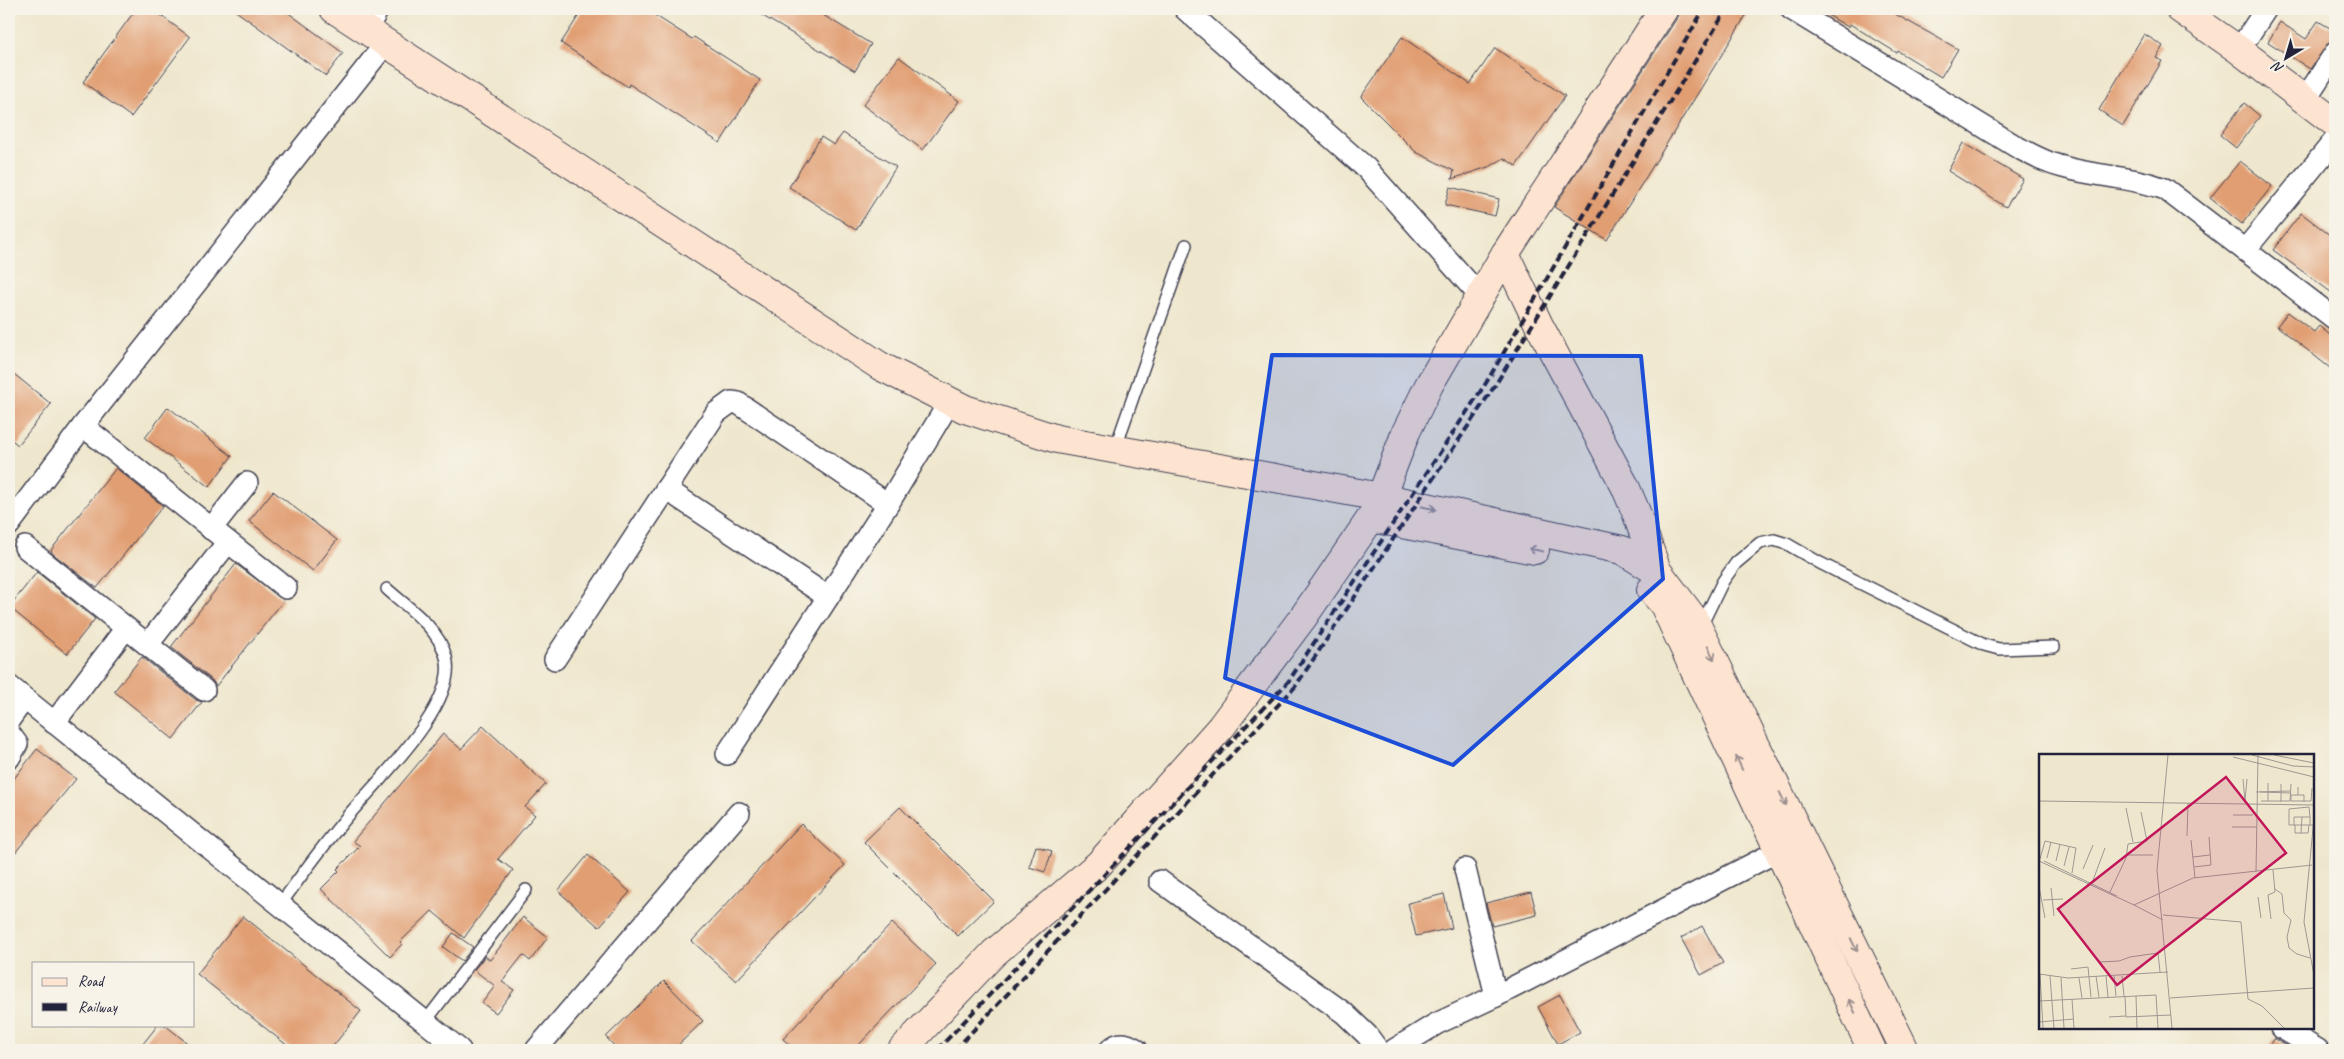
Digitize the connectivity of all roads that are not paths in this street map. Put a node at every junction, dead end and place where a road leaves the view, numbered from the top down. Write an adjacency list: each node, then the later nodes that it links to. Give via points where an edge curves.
1 (334, 9): 8 (street)
2 (384, 9): 8 (lane)
3 (1185, 9): 17 (street, via 1366,168)
4 (1664, 9): 16 (street)
5 (1791, 9): 15 (street, via 2017,147 2064,168 2143,181 2165,190)
6 (2180, 9): 9 (street)
7 (2266, 9): 9 (street)
8 (378, 38): 19 (street, via 880,366); 20 (street)
9 (2239, 50): 11 (street)
10 (2335, 53): 11 (street)
11 (2304, 101): 12 (street)
12 (2335, 123)
13 (2335, 140): 15 (street)
14 (1186, 245): 21 (lane)
15 (2245, 250): 18 (street)
16 (1505, 254): 17 (street); 30 (street, via 1625,486)
17 (1480, 296): 25 (street, via 1429,385 1406,432)
18 (2335, 319)
19 (950, 401): 21 (street, via 1057,439); 24 (street)
20 (83, 426): 26 (street); 27 (street)
21 (1115, 449): 25 (street)
22 (247, 483): 27 (street)
23 (666, 489): 24 (street, via 716,413 731,402 738,403); 33 (street); 39 (street)
24 (888, 504): 33 (street)
25 (1376, 508): 30 (street, one-way to 30, via 1622,550); 34 (street, one-way to 25, via 1651,590 1616,565); 58 (street, via 1304,616 1221,727 1099,864 994,953)
26 (9, 525)
27 (211, 529): 28 (street)
28 (228, 542): 31 (street); 37 (street)
29 (25, 547): 35 (street)
30 (1659, 573): 34 (street); 36 (street)
31 (286, 588)
32 (386, 589): 52 (lane, via 438,638 446,658 445,687 425,724 382,780 343,821)
33 (828, 597): 45 (street)
34 (1664, 605): 48 (street, one-way to 34)
35 (126, 628): 37 (street); 43 (street)
36 (1699, 629): 38 (lane, via 1723,581 1736,563 1760,543 1774,540 1984,645 2000,650); 64 (street, one-way to 64)
37 (148, 644): 40 (street)
38 (2054, 647)
39 (555, 658)
40 (204, 690)
41 (17, 693): 42 (street); 43 (street)
42 (9, 720)
43 (54, 723): 52 (street)
44 (9, 733): 46 (street, via 17,744)
45 (727, 754)
46 (9, 758)
47 (739, 813): 57 (street)
48 (1780, 850): 53 (street); 63 (street, one-way to 48)
49 (1465, 869): 53 (street)
50 (1160, 882): 61 (street, via 1344,1013)
51 (526, 890): 54 (lane)
52 (280, 905): 54 (street)
53 (1496, 996): 62 (street, via 1436,1024)
54 (425, 1022): 56 (street)
55 (2284, 1029): 65 (street)
56 (460, 1050)
57 (536, 1050)
58 (902, 1050)
59 (1110, 1050): 60 (street, via 1124,1043)
60 (1137, 1050)
61 (1378, 1050)
62 (1394, 1050)
63 (1872, 1050)
64 (1905, 1050)
65 (2318, 1050)

